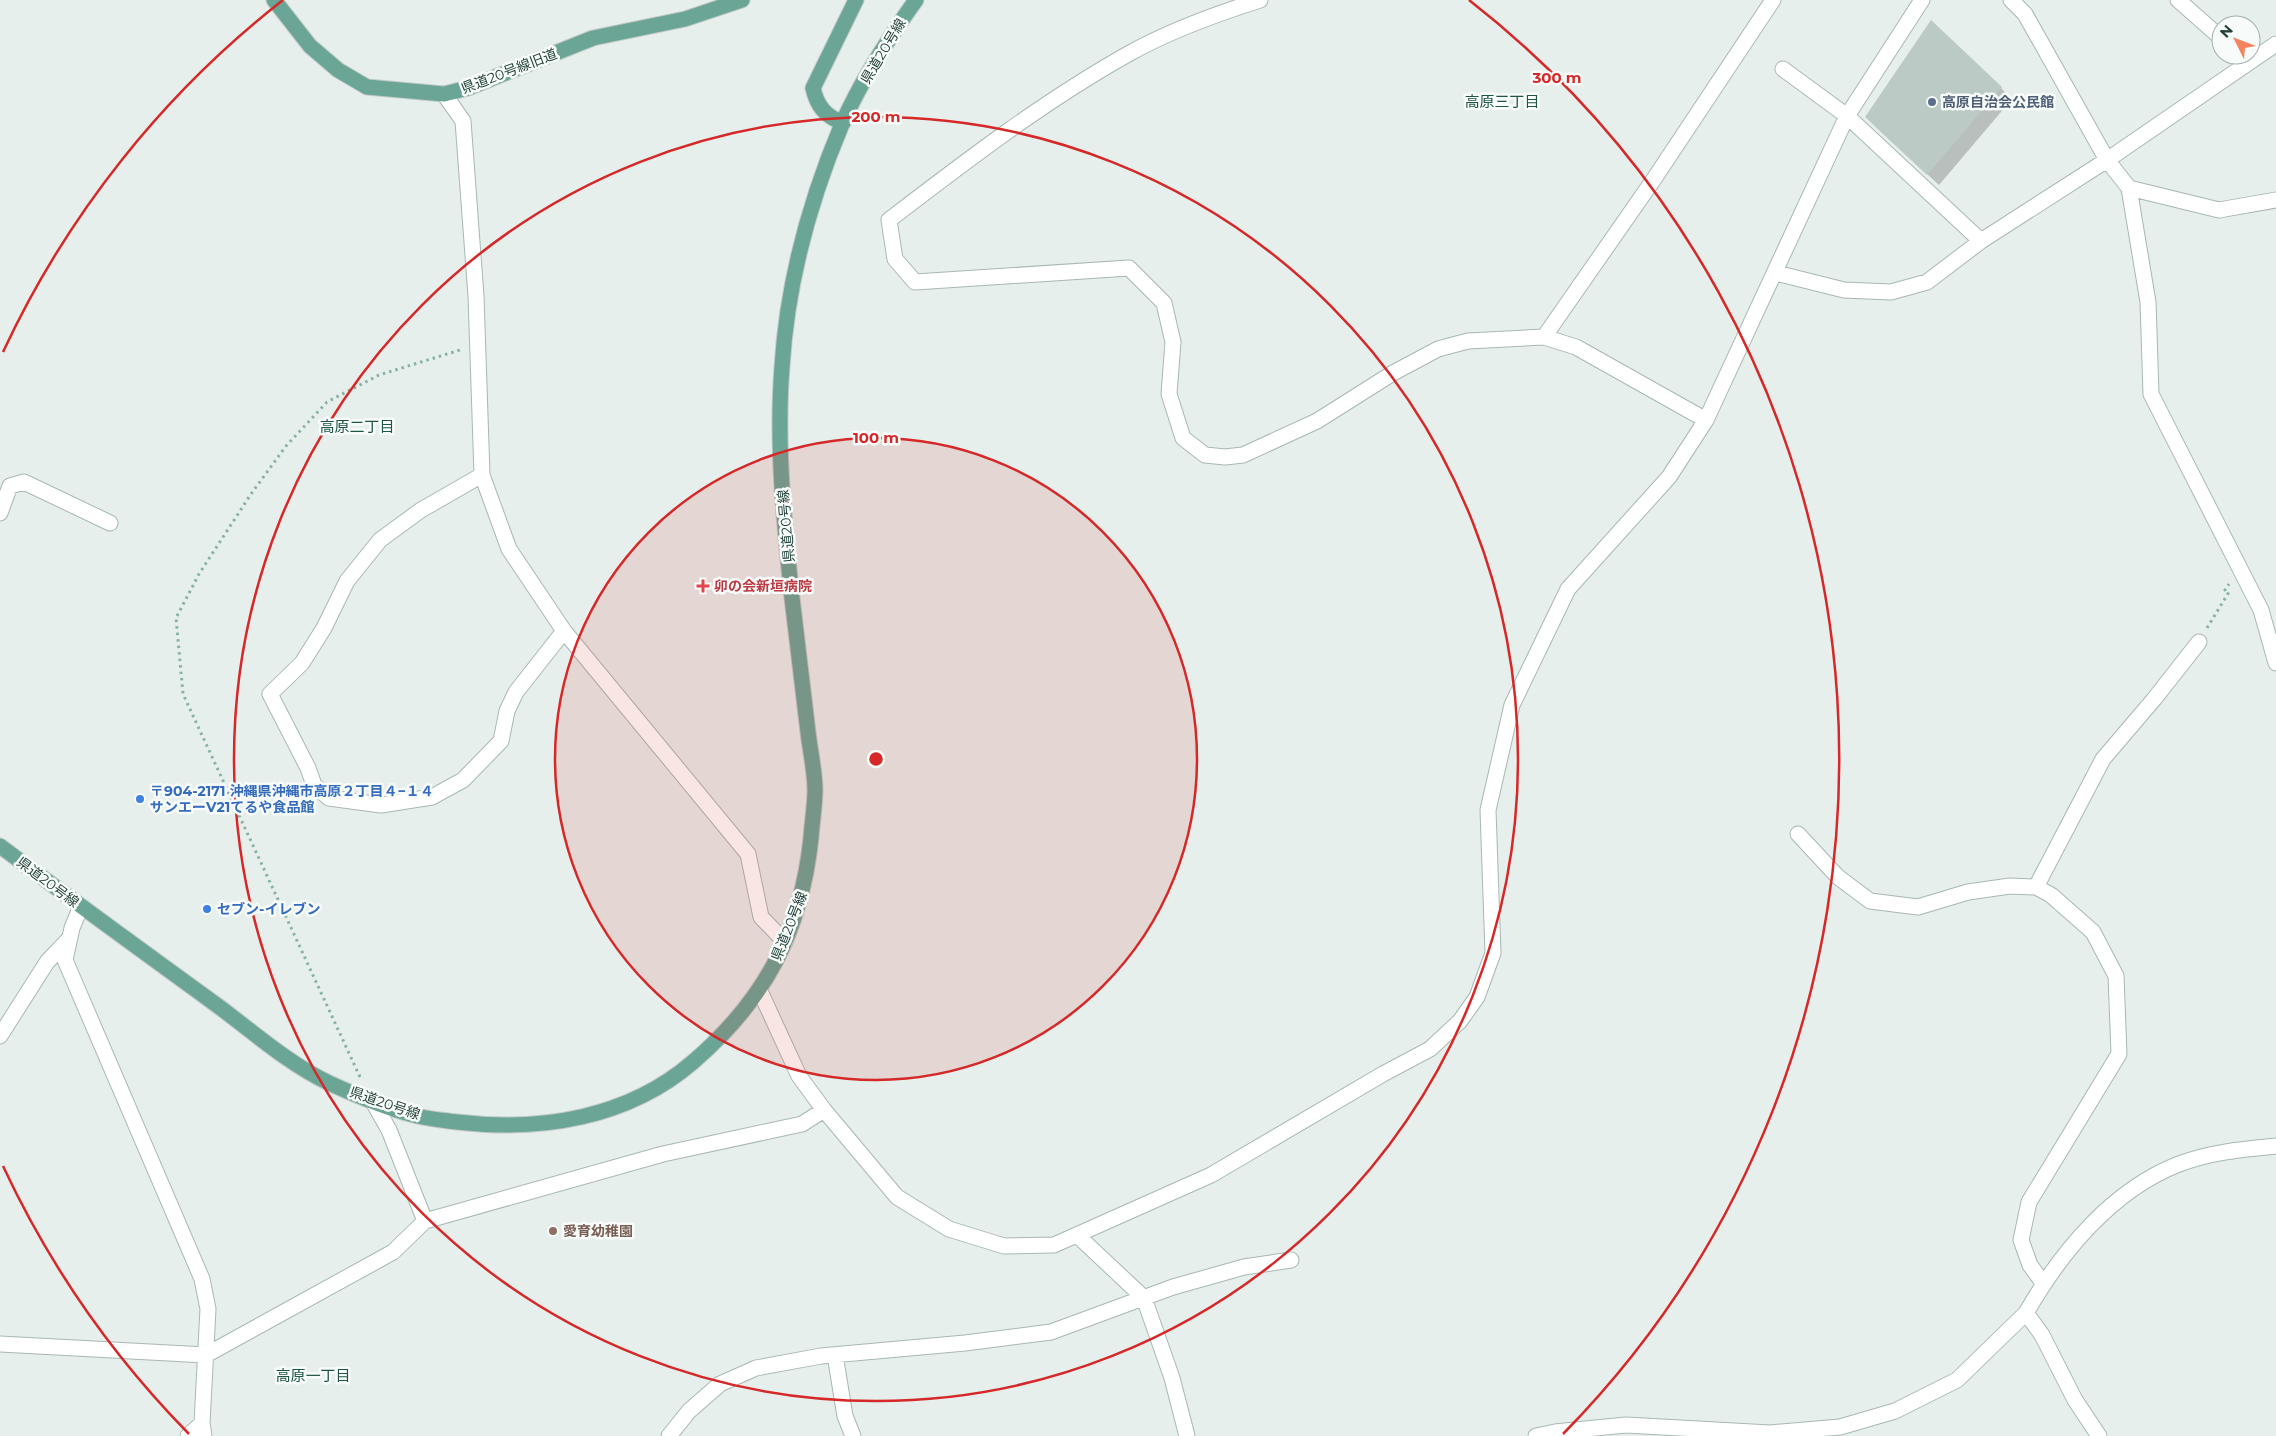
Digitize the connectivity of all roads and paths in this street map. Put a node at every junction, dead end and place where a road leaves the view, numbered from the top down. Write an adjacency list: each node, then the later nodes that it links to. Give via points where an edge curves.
1 (274, 0): 15 (main road, 県道20号線旧道, via 310,46 338,70 367,86)
2 (742, 0): 15 (main road, 県道20号線旧道, via 685,19 594,38 468,88)
3 (856, 0): 17 (main road, via 813,88 816,103 826,114)
4 (916, 0): 17 (main road, 県道20号線, via 862,85)
5 (1260, 0): 23 (street, via 1212,15 1130,53 996,137 889,220 895,259 915,282 1129,268 1164,303 1173,342 1170,394 1183,438 1205,455 1243,455 1317,421 1393,373 1438,350 1468,341)
6 (1773, 0): 23 (street)
7 (1922, 0): 16 (street)
8 (2011, 0): 18 (street, via 2025,14)
9 (2178, 0): 10 (street)
10 (2211, 29)
11 (2276, 44): 12 (street)
12 (2261, 51)
13 (2235, 65): 18 (street)
14 (1783, 68): 16 (street)
15 (444, 94): 25 (street, via 463,121 476,296)
16 (1847, 116): 21 (street); 22 (street)
17 (843, 122): 37 (main road, 県道20号線, via 824,173 797,266 781,369 782,493 815,789 805,886)
18 (2107, 160): 19 (street); 21 (street)
19 (2129, 188): 20 (street, via 2219,210); 28 (street, via 2148,302 2152,394)
20 (2276, 200)
21 (1981, 241): 22 (street, via 1927,282 1891,292 1844,290)
22 (1776, 273): 24 (street)
23 (1544, 337): 24 (street, via 1576,346)
24 (1706, 420): 44 (street, via 1669,477 1568,590 1512,704 1488,810 1493,953 1477,997 1460,1021 1430,1049 1211,1175)
25 (482, 475): 29 (street, via 509,549); 29 (street, via 421,510 380,540 347,581 302,663 270,694 314,785 329,798 381,804 432,797 463,780 501,741 507,711 516,692)
26 (0, 513): 27 (street, via 10,486 24,482)
27 (110, 523)
28 (2240, 567): 30 (path); 31 (street, via 2262,610)
29 (564, 631): 37 (street, via 748,854 761,917)
30 (2199, 642): 34 (street, via 2103,759)
31 (2276, 663)
32 (1798, 834): 34 (street, via 1838,877 1870,901 1918,907 1968,892 2010,886)
33 (0, 846): 35 (main road, 県道20号線)
34 (2036, 887): 46 (street, via 2051,895 2093,932 2116,976 2119,1054 2029,1202 2021,1240 2030,1265)
35 (81, 906): 36 (street); 40 (main road, 県道20号線, via 274,1048 326,1082)
36 (69, 939): 39 (street, via 47,962); 50 (street, via 65,960 202,1279 208,1308)
37 (785, 942): 38 (main road, 県道20号線)
38 (760, 991): 40 (main road, 県道20号線, via 735,1022 678,1074 611,1109 575,1120 542,1125 480,1124 411,1115); 41 (street, via 799,1076)
39 (0, 1036)
40 (372, 1100): 43 (street, via 389,1130)
41 (824, 1110): 43 (street, via 802,1124 663,1154); 44 (street, via 896,1197 949,1229 1004,1246 1054,1245)
42 (2276, 1146): 46 (street, via 2228,1151 2179,1164 2141,1184 2097,1217)
43 (425, 1221): 50 (street, via 394,1252)
44 (1078, 1236): 47 (street)
45 (1291, 1260): 47 (street, via 1244,1267)
46 (2043, 1283): 48 (street)
47 (1144, 1298): 51 (street, via 1051,1332); 56 (street, via 1172,1378)
48 (2026, 1313): 57 (street, via 1957,1380 1895,1411 1840,1427 1770,1433 1626,1425); 58 (street, via 2042,1335 2075,1400)
49 (0, 1344): 50 (street)
50 (206, 1356): 52 (street)
51 (835, 1356): 54 (street, via 756,1368 720,1384 689,1411); 55 (street)
52 (203, 1429): 53 (street)
53 (188, 1436)
54 (669, 1436)
55 (853, 1436)
56 (1187, 1436)
57 (1536, 1436)
58 (2099, 1436)

